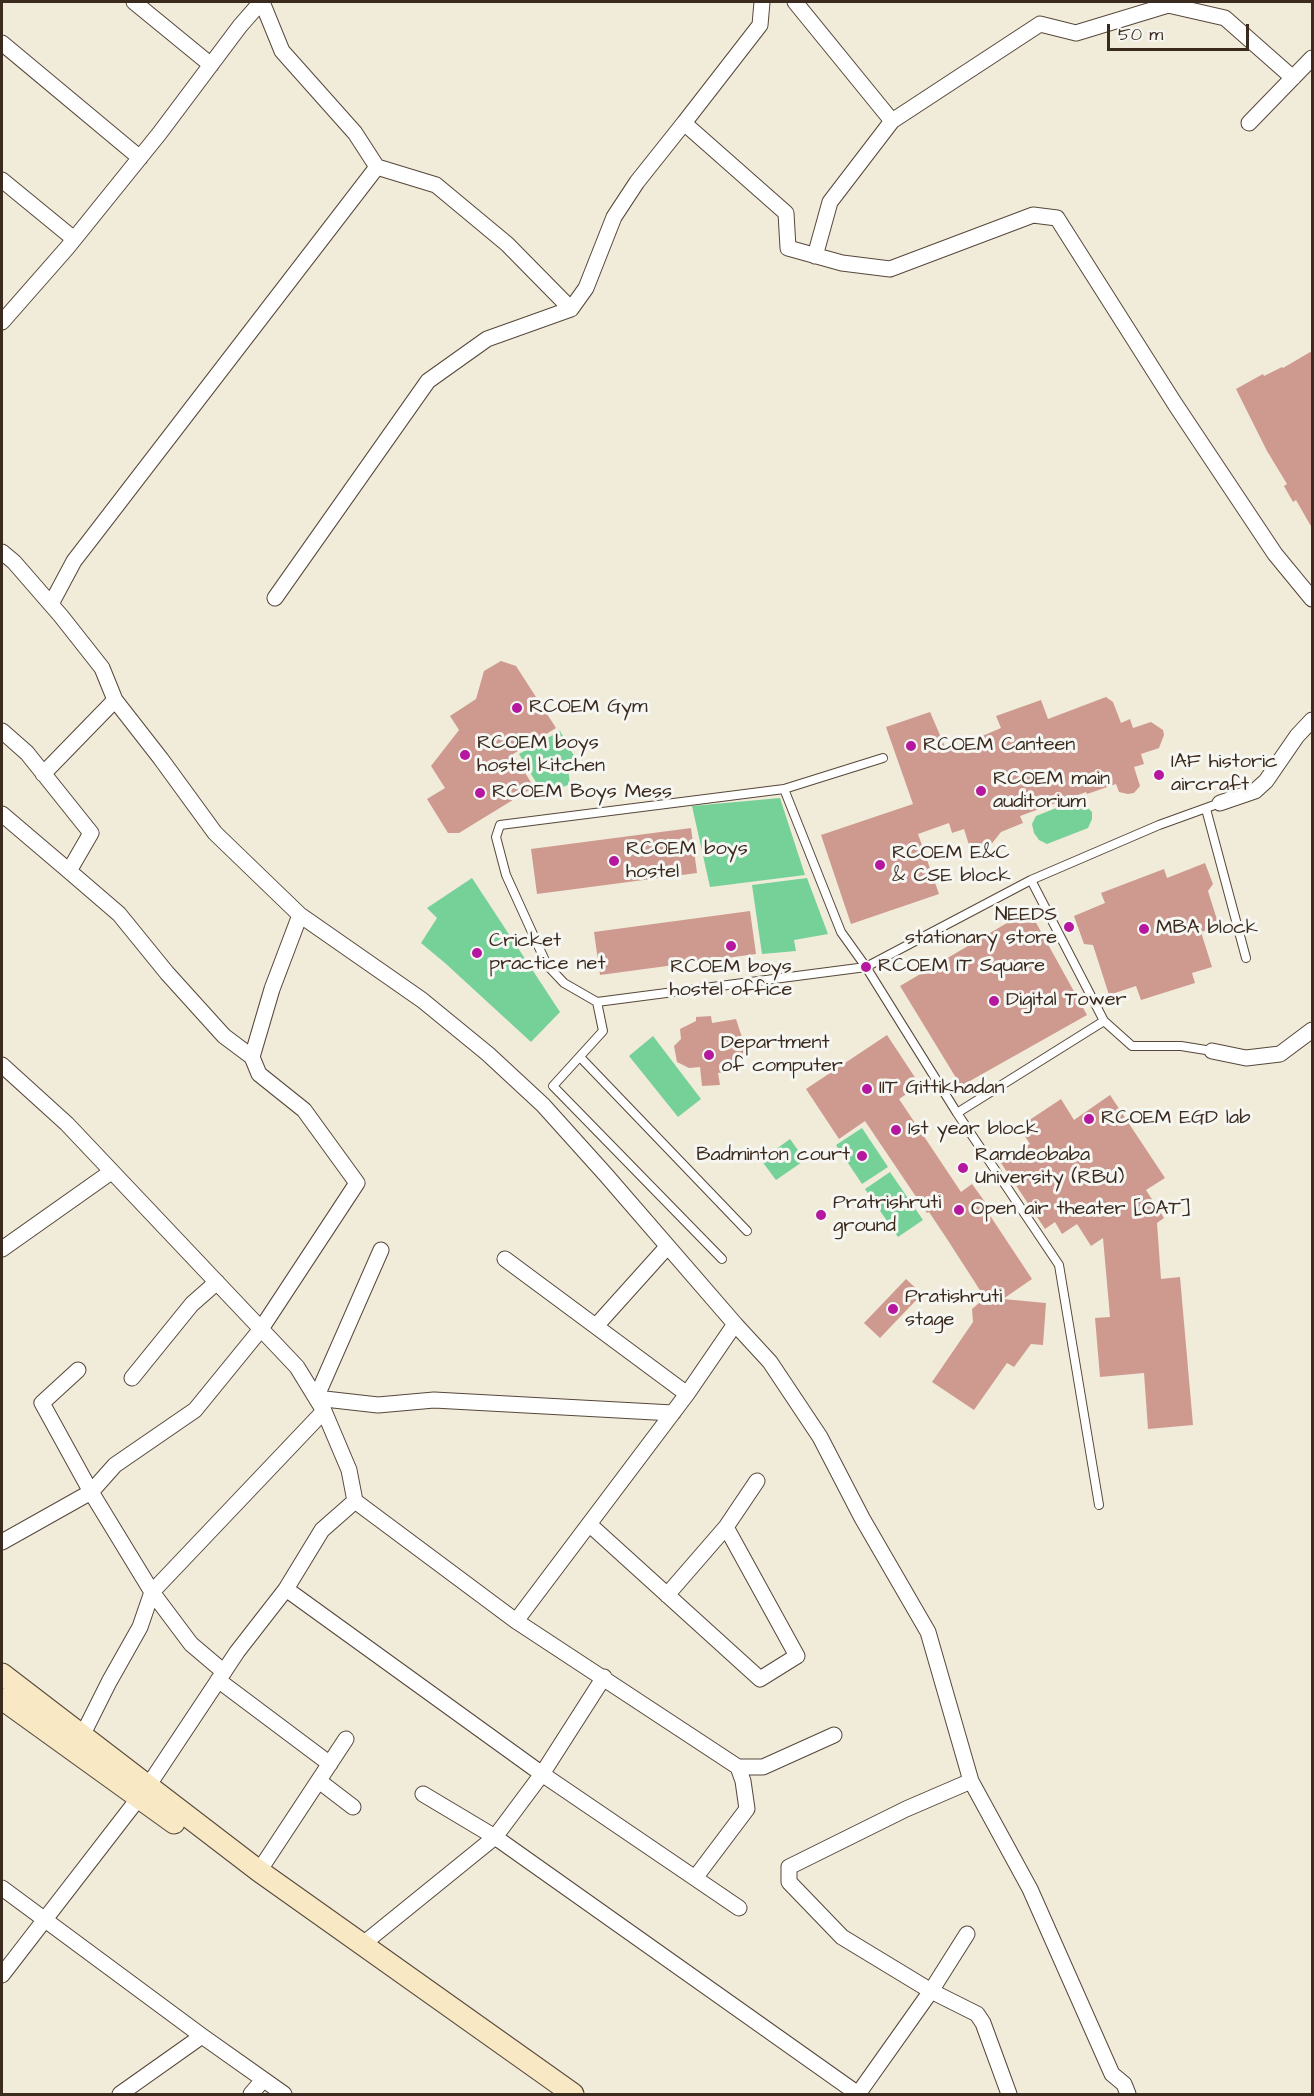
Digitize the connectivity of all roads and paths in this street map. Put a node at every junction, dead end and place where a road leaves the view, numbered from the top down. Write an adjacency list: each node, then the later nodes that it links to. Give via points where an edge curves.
1 (134, 2): 7 (street)
2 (262, 2): 7 (street); 13 (street, via 282,51 355,133)
3 (762, 2): 10 (street, via 760,25)
4 (795, 2): 9 (street)
5 (2, 43): 12 (street)
6 (1312, 58): 8 (street)
7 (211, 65): 12 (street)
8 (1293, 78): 9 (street, via 1225,18 1168,5 1076,33 1040,24); 11 (street)
9 (892, 121): 16 (street, via 830,202)
10 (684, 123): 16 (street, via 786,213 788,248); 17 (street, via 614,218 586,288)
11 (1249, 123)
12 (140, 158): 15 (street)
13 (377, 167): 17 (street, via 436,185 507,244); 22 (street, via 74,561)
14 (2, 180): 15 (street)
15 (74, 239): 18 (street)
16 (815, 256): 21 (street, via 890,269 1033,215 1057,218 1275,554)
17 (571, 309): 20 (street, via 487,339 428,381)
18 (2, 322)
19 (2, 552): 22 (street)
20 (275, 598)
21 (1312, 599)
22 (51, 604): 23 (street, via 102,668)
23 (115, 699): 27 (street); 33 (street, via 215,833)
24 (1312, 720): 29 (street, via 1255,791)
25 (2, 731): 27 (street)
26 (883, 758): 28 (lane)
27 (43, 774): 31 (street, via 92,833)
28 (784, 789): 35 (lane, via 841,932); 36 (lane, via 500,825 496,837 506,875 546,965 564,983)
29 (1213, 806): 32 (lane); 34 (lane)
30 (2, 814): 31 (street)
31 (69, 871): 40 (street, via 119,914 224,1036)
32 (1031, 880): 35 (lane); 37 (lane)
33 (300, 915): 40 (street); 46 (street, via 422,1000 488,1054 559,1123)
34 (1246, 958)
35 (866, 967): 36 (lane); 43 (lane)
36 (597, 1002): 41 (lane, via 603,1031)
37 (1104, 1021): 39 (lane, via 1132,1046 1181,1046); 43 (lane)
38 (1312, 1030): 39 (street, via 1280,1054 1246,1058)
39 (1212, 1051)
40 (252, 1057): 54 (street, via 258,1074 304,1110 357,1183)
41 (580, 1057): 45 (lane); 50 (lane, via 553,1086)
42 (2, 1065): 44 (street, via 67,1124)
43 (957, 1113): 63 (lane, via 1059,1265)
44 (111, 1172): 47 (street); 51 (street)
45 (747, 1231)
46 (667, 1247): 52 (street); 53 (street)
47 (2, 1249)
48 (381, 1250): 58 (street)
49 (505, 1259): 53 (street)
50 (722, 1259)
51 (217, 1282): 54 (street); 56 (street, via 192,1304)
52 (735, 1324): 57 (street); 82 (street, via 770,1362 820,1437 927,1632)
53 (596, 1326): 57 (street)
54 (261, 1329): 58 (street, via 297,1367); 61 (street, via 195,1410 115,1465)
55 (78, 1370): 61 (street, via 42,1403)
56 (132, 1378)
57 (687, 1394): 59 (street)
58 (320, 1404): 59 (street, via 378,1405 434,1400); 62 (street, via 349,1470); 68 (street)
59 (673, 1413): 64 (street)
60 (757, 1480): 65 (street)
61 (91, 1492): 66 (street); 68 (street)
62 (355, 1501): 67 (street, via 322,1530); 70 (street)
63 (1099, 1505)
64 (589, 1524): 69 (street); 70 (street)
65 (726, 1527): 69 (street); 69 (street, via 797,1656 760,1679)
66 (2, 1542)
67 (286, 1588): 72 (street); 80 (street)
68 (152, 1592): 72 (street, via 190,1644); 75 (street, via 140,1627)
69 (667, 1595)
70 (516, 1621): 73 (street)
71 (2, 1674): 75 (street)
72 (221, 1676): 78 (street); 83 (street)
73 (603, 1677): 79 (street); 80 (street)
74 (2, 1699): 83 (street)
75 (82, 1736): 83 (street)
76 (834, 1736): 79 (street, via 763,1767)
77 (346, 1739): 78 (street)
78 (330, 1764): 81 (street)
79 (738, 1767): 88 (street, via 747,1809)
80 (542, 1774): 86 (street); 88 (street)
81 (319, 1781): 85 (street); 87 (street)
82 (970, 1781): 95 (street, via 789,1867 789,1882 842,1937); 105 (street, via 1030,1889 1112,2074 1124,2084)
83 (143, 1792): 87 (street); 91 (street); 101 (street)
84 (423, 1794): 86 (street)
85 (353, 1807)
86 (495, 1837): 93 (street); 103 (street)
87 (259, 1871): 93 (street)
88 (695, 1878): 90 (street)
89 (2, 1888): 91 (street)
90 (739, 1908)
91 (44, 1918): 94 (street); 96 (street)
92 (967, 1934): 95 (street)
93 (363, 1944): 102 (street)
94 (2, 1975)
95 (931, 1991): 103 (street); 104 (street, via 976,2014 983,2023)
96 (202, 2037): 97 (street); 98 (street)
97 (262, 2080): 99 (street); 100 (street)
98 (120, 2094)
99 (251, 2094)
100 (284, 2094)
101 (549, 2094)
102 (573, 2094)
103 (858, 2094)
104 (1009, 2094)
105 (1128, 2094)

